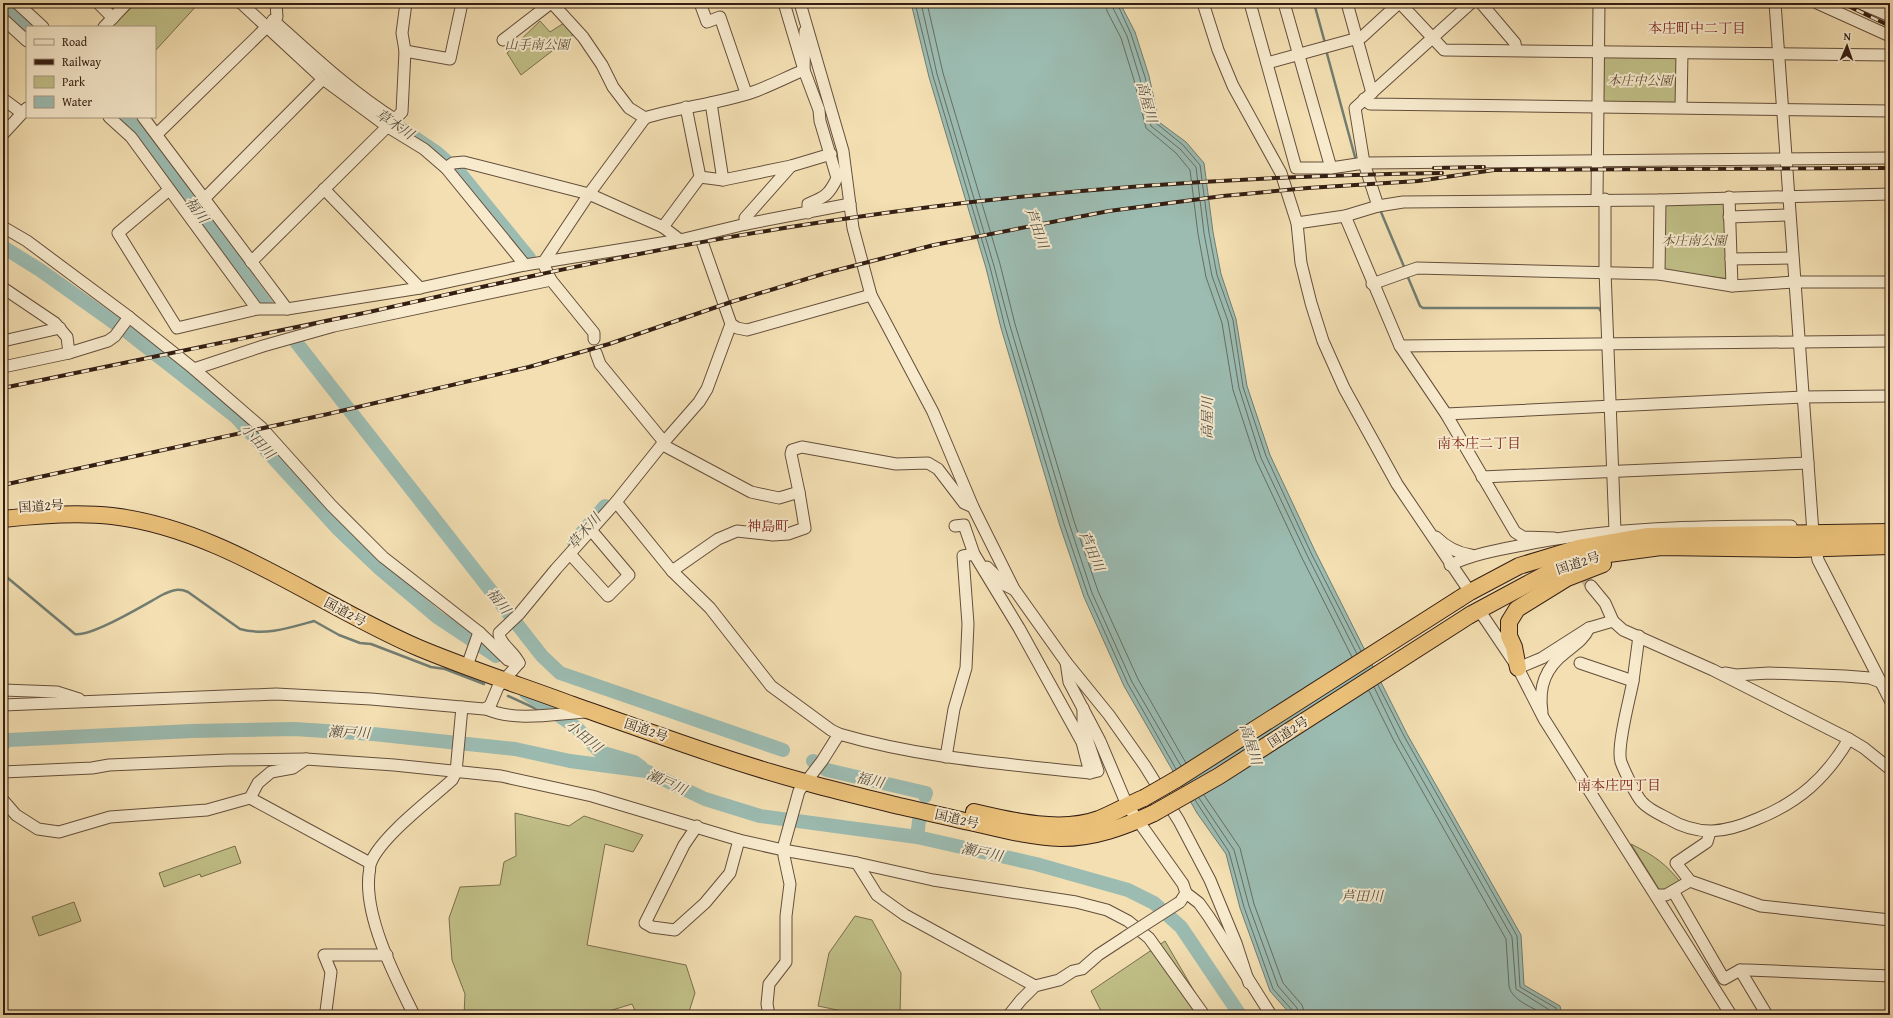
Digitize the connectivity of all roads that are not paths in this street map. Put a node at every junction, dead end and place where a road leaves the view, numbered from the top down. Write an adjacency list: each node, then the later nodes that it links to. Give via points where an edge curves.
1 (17, 3): 30 (street)
2 (98, 3): 26 (street)
3 (127, 3): 26 (street)
4 (241, 3): 29 (street)
5 (276, 3): 29 (street, via 277,17)
6 (406, 3): 38 (street, via 402,33)
7 (462, 3): 38 (street, via 450,59)
8 (552, 3): 36 (street); 60 (street, via 583,38 629,108)
9 (700, 3): 47 (street, via 707,22 720,17)
10 (784, 3): 45 (street)
11 (800, 3): 28 (street)
12 (1203, 3): 90 (street, via 1233,86 1281,173)
13 (1250, 3): 44 (street)
14 (1284, 3): 41 (street)
15 (1347, 3): 34 (street)
16 (1399, 3): 33 (street); 34 (street, via 1362,37)
17 (1471, 3): 33 (street)
18 (1481, 3): 37 (street, via 1515,42)
19 (1599, 3): 39 (street)
20 (1775, 3): 42 (street)
21 (1817, 3): 32 (street)
22 (1860, 3): 24 (street)
23 (1890, 9): 24 (street)
24 (1876, 10): 25 (street)
25 (1890, 16)
26 (112, 18): 31 (street)
27 (3, 19): 35 (street)
28 (805, 19): 45 (street); 64 (street)
29 (270, 23): 46 (street); 61 (street, via 377,108); 63 (street)
30 (42, 26)
31 (105, 26)
32 (1890, 36)
33 (1433, 38): 37 (street, via 1444,50); 48 (street)
34 (1356, 39): 41 (street); 48 (street)
35 (26, 40)
36 (503, 40)
37 (1516, 50): 39 (street)
38 (405, 51): 61 (street, via 402,112)
39 (1598, 52): 40 (street); 52 (street)
40 (1682, 53): 42 (street); 53 (street)
41 (1298, 55): 44 (street); 72 (street)
42 (1778, 55): 43 (street); 56 (street)
43 (1890, 55)
44 (1267, 63): 72 (street, via 1296,168)
45 (804, 70): 47 (street); 55 (street)
46 (323, 79): 61 (street); 81 (street)
47 (746, 93): 50 (street)
48 (1368, 96): 52 (street, via 1370,104); 69 (street, via 1355,108)
49 (3, 99): 54 (street)
50 (711, 103): 51 (street); 74 (street)
51 (686, 107): 60 (street); 73 (street)
52 (1598, 107): 53 (street); 68 (street)
53 (1681, 108): 56 (street)
54 (25, 110): 62 (street)
55 (819, 110): 64 (street); 65 (street)
56 (1782, 110): 57 (street); 66 (street)
57 (1890, 111)
58 (110, 118): 76 (street, via 131,137)
59 (144, 118): 63 (street)
60 (645, 118): 77 (street)
61 (392, 123): 70 (street); 75 (street)
62 (3, 134)
63 (157, 134): 81 (street)
64 (843, 151): 84 (street)
65 (830, 154): 71 (street); 86 (street, via 837,178 825,197 808,204)
66 (1786, 158): 67 (street); 68 (street); 79 (street)
67 (1890, 158)
68 (1598, 160): 69 (street); 82 (street)
69 (1364, 163): 72 (street); 85 (street)
70 (449, 166): 77 (street, via 464,162); 100 (street)
71 (791, 166): 74 (street); 91 (street, via 745,218)
72 (1331, 168)
73 (700, 177): 74 (street); 93 (street)
74 (723, 180)
75 (324, 189): 98 (street); 109 (street)
76 (169, 190): 111 (street); 111 (street, via 118,233 177,328)
77 (589, 194): 93 (street); 99 (street)
78 (1890, 194): 79 (street)
79 (1788, 196): 80 (street); 87 (street)
80 (1729, 197): 83 (street); 89 (street)
81 (204, 198): 98 (street)
82 (1601, 200): 83 (street); 85 (street, via 1403,202); 101 (street)
83 (1660, 200): 102 (street)
84 (850, 204): 86 (street); 110 (street, via 853,228)
85 (1378, 206): 88 (street)
86 (808, 213): 91 (street)
87 (1789, 215): 89 (street); 97 (street)
88 (1345, 216): 90 (street); 106 (street)
89 (1729, 217): 96 (street)
90 (1297, 223): 139 (street, via 1301,263 1323,341 1360,420)
91 (746, 224): 94 (street)
92 (3, 227): 113 (street, via 27,240)
93 (663, 227): 95 (street)
94 (700, 236): 95 (street); 114 (street)
95 (680, 240): 99 (street)
96 (1731, 258): 97 (street); 107 (street)
97 (1792, 258): 104 (street)
98 (251, 262): 112 (street)
99 (543, 263): 100 (street); 103 (street)
100 (525, 265): 109 (street)
101 (1605, 272): 102 (street); 106 (street, via 1417,268); 120 (street)
102 (1659, 274): 107 (street)
103 (551, 280): 116 (street, via 594,333); 125 (street, via 334,326)
104 (1795, 282): 105 (street); 107 (street); 119 (street)
105 (1890, 282)
106 (1372, 284): 121 (street)
107 (1732, 286)
108 (3, 288): 115 (street)
109 (420, 288): 112 (street)
110 (871, 296): 114 (street, via 747,330); 136 (street, via 933,412)
111 (257, 309): 112 (street)
112 (287, 309)
113 (128, 318): 122 (street, via 108,341); 125 (street)
114 (731, 324): 130 (street, via 707,389)
115 (60, 328): 117 (street); 122 (street, via 67,337)
116 (594, 340)
117 (3, 341)
118 (1890, 341): 119 (street)
119 (1799, 344): 120 (street); 127 (street)
120 (1605, 345): 121 (street); 128 (street)
121 (1400, 346): 129 (street)
122 (68, 353): 124 (street)
123 (596, 353): 130 (street, via 600,364)
124 (3, 367)
125 (194, 369): 159 (street, via 262,428 331,505 383,557)
126 (1890, 396): 127 (street)
127 (1803, 397): 128 (street); 131 (street)
128 (1607, 407): 129 (street); 132 (street)
129 (1446, 414): 133 (street)
130 (664, 443): 134 (street, via 751,492 779,498); 135 (street)
131 (1808, 463): 132 (street); 144 (street)
132 (1609, 471): 133 (street); 142 (street)
133 (1482, 477): 145 (street, via 1515,532 1523,537)
134 (799, 492): 136 (street, via 791,454 792,450 802,447 896,464 928,464 938,469 964,503); 152 (street, via 804,528 788,534 773,535 737,531 718,539)
135 (616, 502): 141 (street); 152 (street)
136 (973, 507): 154 (street)
137 (3, 509): 161 (highway, 国道2号, via 45,505 98,505 131,509 180,522 232,542 381,620)
138 (3, 519): 161 (highway, 国道2号, via 45,515 98,515 135,520 177,531 233,554 384,632)
139 (1419, 519): 150 (street, via 1456,552); 151 (street)
140 (955, 526): 149 (street, via 964,525)
141 (591, 530): 148 (street); 148 (street, via 629,575 608,596)
142 (1615, 531): 144 (street, via 1697,526); 145 (street)
143 (1890, 532): 144 (highway, 国道2号)
144 (1814, 536): 146 (highway, 国道2号); 147 (highway, 国道2号, via 1746,549); 155 (highway, 国道2号, via 1641,537 1579,548 1519,566); 168 (street, via 1819,562)
145 (1554, 538): 150 (street)
146 (1890, 546)
147 (1690, 547): 156 (highway, 国道2号, via 1661,547 1609,554 1561,566); 164 (highway, via 1633,555 1593,567 1567,578 1517,609 1509,622 1509,636)
148 (570, 554): 166 (street, via 519,614 499,633 499,637 517,658)
149 (974, 554): 154 (street, via 1005,585); 180 (street, via 963,556 968,624 966,668 954,709); 185 (street, via 1071,720 1082,742)
150 (1471, 555): 151 (street)
151 (1450, 565): 155 (street)
152 (672, 571): 178 (street, via 710,608 771,686)
153 (1591, 586): 157 (street)
154 (1014, 589): 162 (street)
155 (1465, 596): 189 (highway, 国道2号, bridge, via 1177,779)
156 (1475, 613): 164 (street); 190 (highway, 国道2号, bridge, via 1219,776)
157 (1613, 621): 158 (street); 160 (street, via 1623,630)
158 (1589, 628): 164 (street, via 1542,658); 177 (street, via 1585,638 1555,661 1545,675 1541,692)
159 (478, 634): 161 (street); 166 (street, via 508,660)
160 (1639, 636): 165 (street); 167 (street)
161 (470, 657): 166 (highway, 国道2号)
162 (1066, 662): 173 (street, via 1069,682); 203 (street, via 1109,715 1179,821 1210,880)
163 (1580, 663): 167 (street)
164 (1518, 668): 177 (street)
165 (1713, 670): 168 (street, via 1736,675 1770,673 1870,678); 179 (street)
166 (511, 672): 174 (street, via 498,687 490,706); 176 (highway, 国道2号); 186 (highway, 国道2号)
167 (1633, 681): 192 (street, via 1619,748 1620,761 1642,802 1652,810 1674,822)
168 (1885, 684): 170 (street)
169 (3, 690): 171 (street, via 57,692)
170 (1890, 700)
171 (85, 701): 172 (street); 175 (street, via 276,694 371,699)
172 (3, 705)
173 (1083, 705): 185 (street, via 1083,728 1098,771); 189 (street)
174 (486, 708): 175 (street); 176 (street, via 494,712 522,716)
175 (462, 711): 183 (street)
176 (591, 711): 186 (highway, 国道2号, via 751,766)
177 (1544, 719): 199 (street)
178 (839, 734): 180 (street, via 872,744); 186 (street)
179 (1849, 739): 182 (street); 192 (street, via 1833,763 1800,797 1781,809 1739,827)
180 (946, 757): 185 (street)
181 (306, 759): 183 (street); 184 (street, via 163,762); 187 (street, via 293,768 272,772 258,784)
182 (1890, 769)
183 (456, 771): 191 (street, via 501,776 592,796); 195 (street, via 452,780 387,838)
184 (3, 772)
185 (1090, 773)
186 (811, 776): 189 (highway, 国道2号, via 980,814 1045,824 1083,823 1099,819); 190 (highway, 国道2号, via 914,809 1040,836 1086,836); 194 (street)
187 (250, 798): 188 (street, via 207,810 110,817 59,832 38,828 16,815); 195 (street)
188 (3, 800)
189 (1127, 805): 190 (street)
190 (1138, 821): 200 (street, via 1183,884)
191 (697, 826): 193 (street); 193 (street, via 684,845 645,923 652,927 675,930 705,903 730,873)
192 (1710, 832): 197 (street, via 1707,842 1676,863)
193 (739, 840): 194 (street)
194 (784, 848): 196 (street); 211 (street, via 790,884 786,916 786,962 769,984 766,1004)
195 (370, 863): 204 (street, via 368,886 371,913)
196 (857, 863): 208 (street, via 877,895 905,915); 213 (street, via 933,880 1076,902 1108,910 1128,921 1148,938)
197 (1690, 881): 198 (street); 201 (street, via 1761,906)
198 (1673, 891): 199 (street, via 1666,895); 205 (street, via 1724,979)
199 (1656, 895): 215 (street)
200 (1183, 897): 202 (street, via 1198,903); 208 (street, bridge, via 1098,955 1082,969 1073,971 1059,980)
201 (1890, 920)
202 (1214, 925): 203 (street, via 1225,932); 207 (street)
203 (1231, 932): 207 (street)
204 (387, 955): 209 (street, via 324,955 331,972); 210 (street)
205 (1740, 970): 206 (street); 216 (street)
206 (1890, 976)
207 (1249, 983): 214 (street)
208 (1036, 986): 212 (street, via 1020,1000)
209 (324, 1015)
210 (414, 1015)
211 (769, 1015)
212 (1009, 1015)
213 (1204, 1015)
214 (1271, 1015)
215 (1730, 1015)
216 (1767, 1015)

